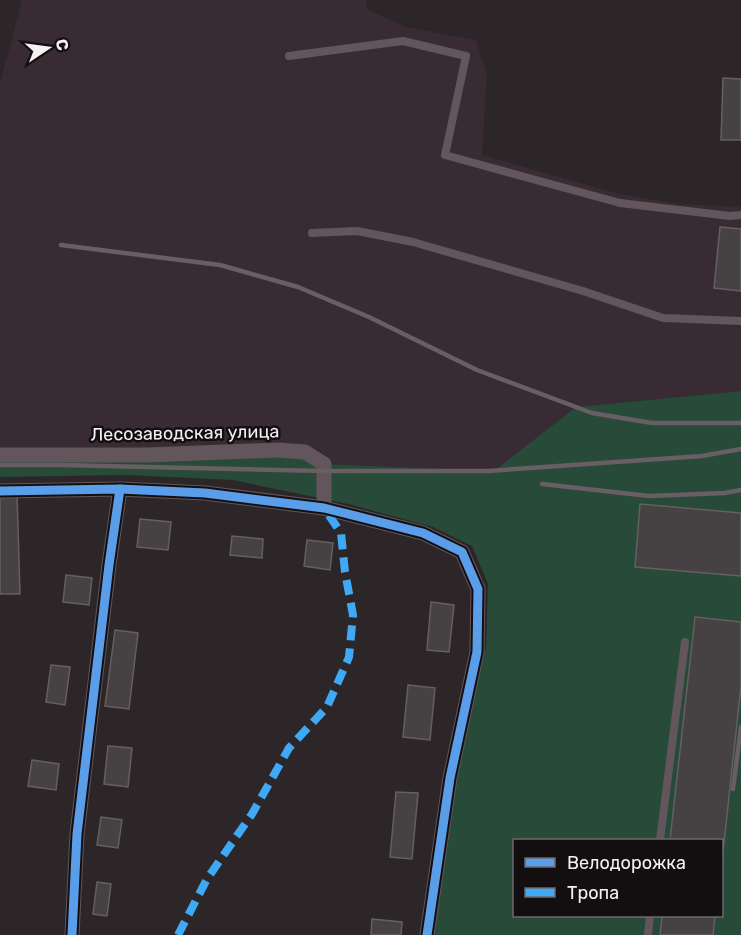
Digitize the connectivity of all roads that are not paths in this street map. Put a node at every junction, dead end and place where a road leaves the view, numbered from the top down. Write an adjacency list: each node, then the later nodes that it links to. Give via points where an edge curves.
1 (289, 56): 2 (lane, via 403,41 466,56 445,155 620,203)
2 (741, 215)
3 (312, 233): 4 (lane, via 357,231 413,242 663,318)
4 (741, 321)
5 (0, 455): 8 (street, Лесозаводская улица, via 278,450 305,453 324,464)
6 (120, 489): 7 (street); 8 (street, via 205,493); 12 (street, via 77,834)
7 (0, 491)
8 (324, 508): 13 (street, via 423,533 462,552 478,589 477,652 450,778)
9 (685, 642): 10 (lane)
10 (660, 839)
11 (650, 917): 14 (lane)
12 (72, 935)
13 (427, 935)
14 (648, 935)

